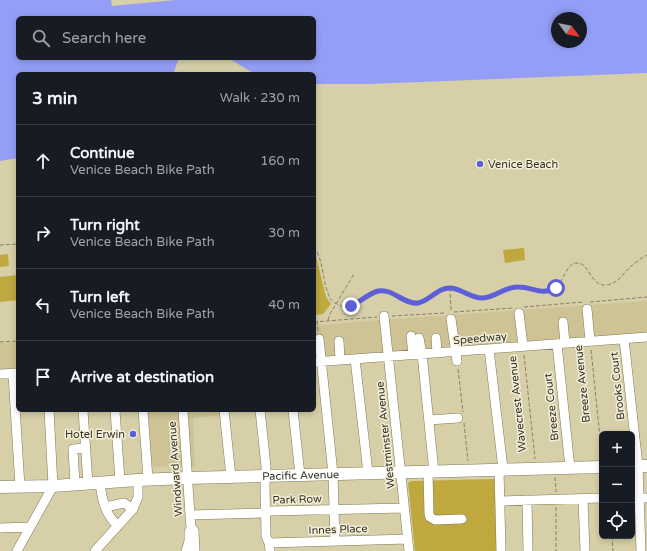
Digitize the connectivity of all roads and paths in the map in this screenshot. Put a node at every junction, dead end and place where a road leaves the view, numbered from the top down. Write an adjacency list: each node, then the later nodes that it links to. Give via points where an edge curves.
1 (16, 244): 2 (path)
2 (0, 245)
3 (316, 251): 8 (path, via 328,295)
4 (647, 255): 6 (path, via 617,281 606,285 596,282 581,263 576,263 568,268 560,283 549,292 518,287 478,298)
5 (354, 274): 8 (path)
6 (450, 288): 8 (path, via 418,303 378,291 351,306); 12 (path)
7 (647, 297): 12 (path)
8 (336, 304): 13 (path)
9 (587, 309): 23 (street, Breeze Avenue)
10 (519, 314): 26 (street, Wavecrest Avenue)
11 (384, 316): 12 (path); 13 (path); 30 (street, Westminster Avenue)
12 (451, 316): 31 (street)
13 (328, 320): 14 (path)
14 (317, 321): 20 (path)
15 (563, 322): 25 (street, Breeze Court)
16 (415, 337): 29 (street)
17 (647, 337): 19 (street, Speedway)
18 (436, 338): 28 (street)
19 (624, 338): 23 (street, Speedway); 50 (street, Brooks Court)
20 (319, 339): 34 (street)
21 (16, 341): 24 (path)
22 (339, 341): 33 (street)
23 (590, 341): 25 (street, Speedway); 48 (path, Breeze Avenue)
24 (0, 342)
25 (561, 344): 26 (street, Speedway); 54 (street, Breeze Court)
26 (523, 346): 27 (street, Speedway); 52 (path, Wavecrest Avenue)
27 (489, 349): 31 (street, Speedway); 55 (street)
28 (437, 353): 29 (street, Speedway); 31 (street, Speedway)
29 (418, 354): 30 (street, Speedway); 47 (street)
30 (388, 356): 32 (street, Speedway); 56 (street, Westminster Avenue)
31 (456, 356)
32 (355, 359): 33 (street, Speedway); 58 (street)
33 (340, 360): 34 (street, Speedway)
34 (318, 362): 59 (street)
35 (16, 373): 36 (street)
36 (0, 374)
37 (17, 412): 71 (street)
38 (49, 412): 69 (street)
39 (83, 412): 49 (street)
40 (114, 412): 65 (street)
41 (142, 412): 64 (street)
42 (183, 412): 63 (street, Windward Avenue)
43 (224, 412): 61 (street)
44 (260, 412): 62 (street)
45 (293, 412): 60 (street)
46 (458, 418): 47 (street)
47 (429, 420): 57 (street)
48 (599, 431)
49 (85, 448): 67 (street); 68 (street, via 73,449)
50 (639, 466): 73 (street, Brooks Court)
51 (599, 467): 54 (main road, Pacific Avenue)
52 (536, 468): 53 (main road, Pacific Avenue); 55 (main road, Pacific Avenue)
53 (555, 468): 54 (main road, Pacific Avenue); 76 (path)
54 (570, 468)
55 (501, 469): 57 (main road, Pacific Avenue); 77 (street)
56 (401, 472): 57 (main road, Pacific Avenue); 58 (main road, Pacific Avenue); 79 (street, Westminster Avenue)
57 (431, 472): 84 (street, via 430,517 435,520)
58 (368, 473): 59 (main road, Pacific Avenue)
59 (333, 474): 60 (main road, Pacific Avenue); 81 (street)
60 (300, 475): 62 (main road, Pacific Avenue)
61 (231, 476): 62 (main road, Pacific Avenue); 63 (main road, Pacific Avenue)
62 (265, 476): 82 (street)
63 (188, 478): 64 (main road, Pacific Avenue); 83 (street, Windward Avenue)
64 (143, 480): 65 (main road, Pacific Avenue); 80 (street, via 138,501)
65 (120, 481): 66 (main road, Pacific Avenue)
66 (100, 483): 67 (main road, Pacific Avenue); 78 (street)
67 (88, 484): 68 (main road, Pacific Avenue)
68 (75, 485): 69 (main road, Pacific Avenue)
69 (53, 486): 71 (main road, Pacific Avenue); 86 (street)
70 (0, 487): 71 (main road, Pacific Avenue)
71 (20, 487)
72 (599, 498): 74 (street)
73 (640, 498): 104 (street, Brooks Court)
74 (583, 499): 76 (street); 102 (street)
75 (527, 500): 76 (street); 77 (street); 100 (street)
76 (556, 500): 101 (path)
77 (500, 501): 99 (street)
78 (105, 507): 80 (street, via 124,503); 85 (street)
79 (404, 508): 81 (street, Park Row); 89 (street, Westminster Avenue)
80 (133, 509): 85 (street)
81 (334, 510): 82 (street, Park Row); 91 (street)
82 (266, 512): 83 (street, Park Row); 92 (street, via 266,536)
83 (190, 515): 87 (street, Windward Avenue)
84 (462, 519)
85 (118, 526): 94 (street)
86 (30, 527): 88 (street); 93 (street)
87 (192, 527): 95 (street, Windward Avenue); 96 (street, Windward Avenue)
88 (0, 528)
89 (408, 539): 91 (street, Innes Place); 98 (street, Westminster Avenue)
90 (612, 539): 103 (path)
91 (330, 541): 92 (street, Innes Place); 97 (street)
92 (270, 547)
93 (17, 551)
94 (95, 551)
95 (186, 551)
96 (196, 551)
97 (326, 551)
98 (409, 551)
99 (501, 551)
100 (528, 551)
101 (556, 551)
102 (585, 551)
103 (613, 551)
104 (642, 551)

